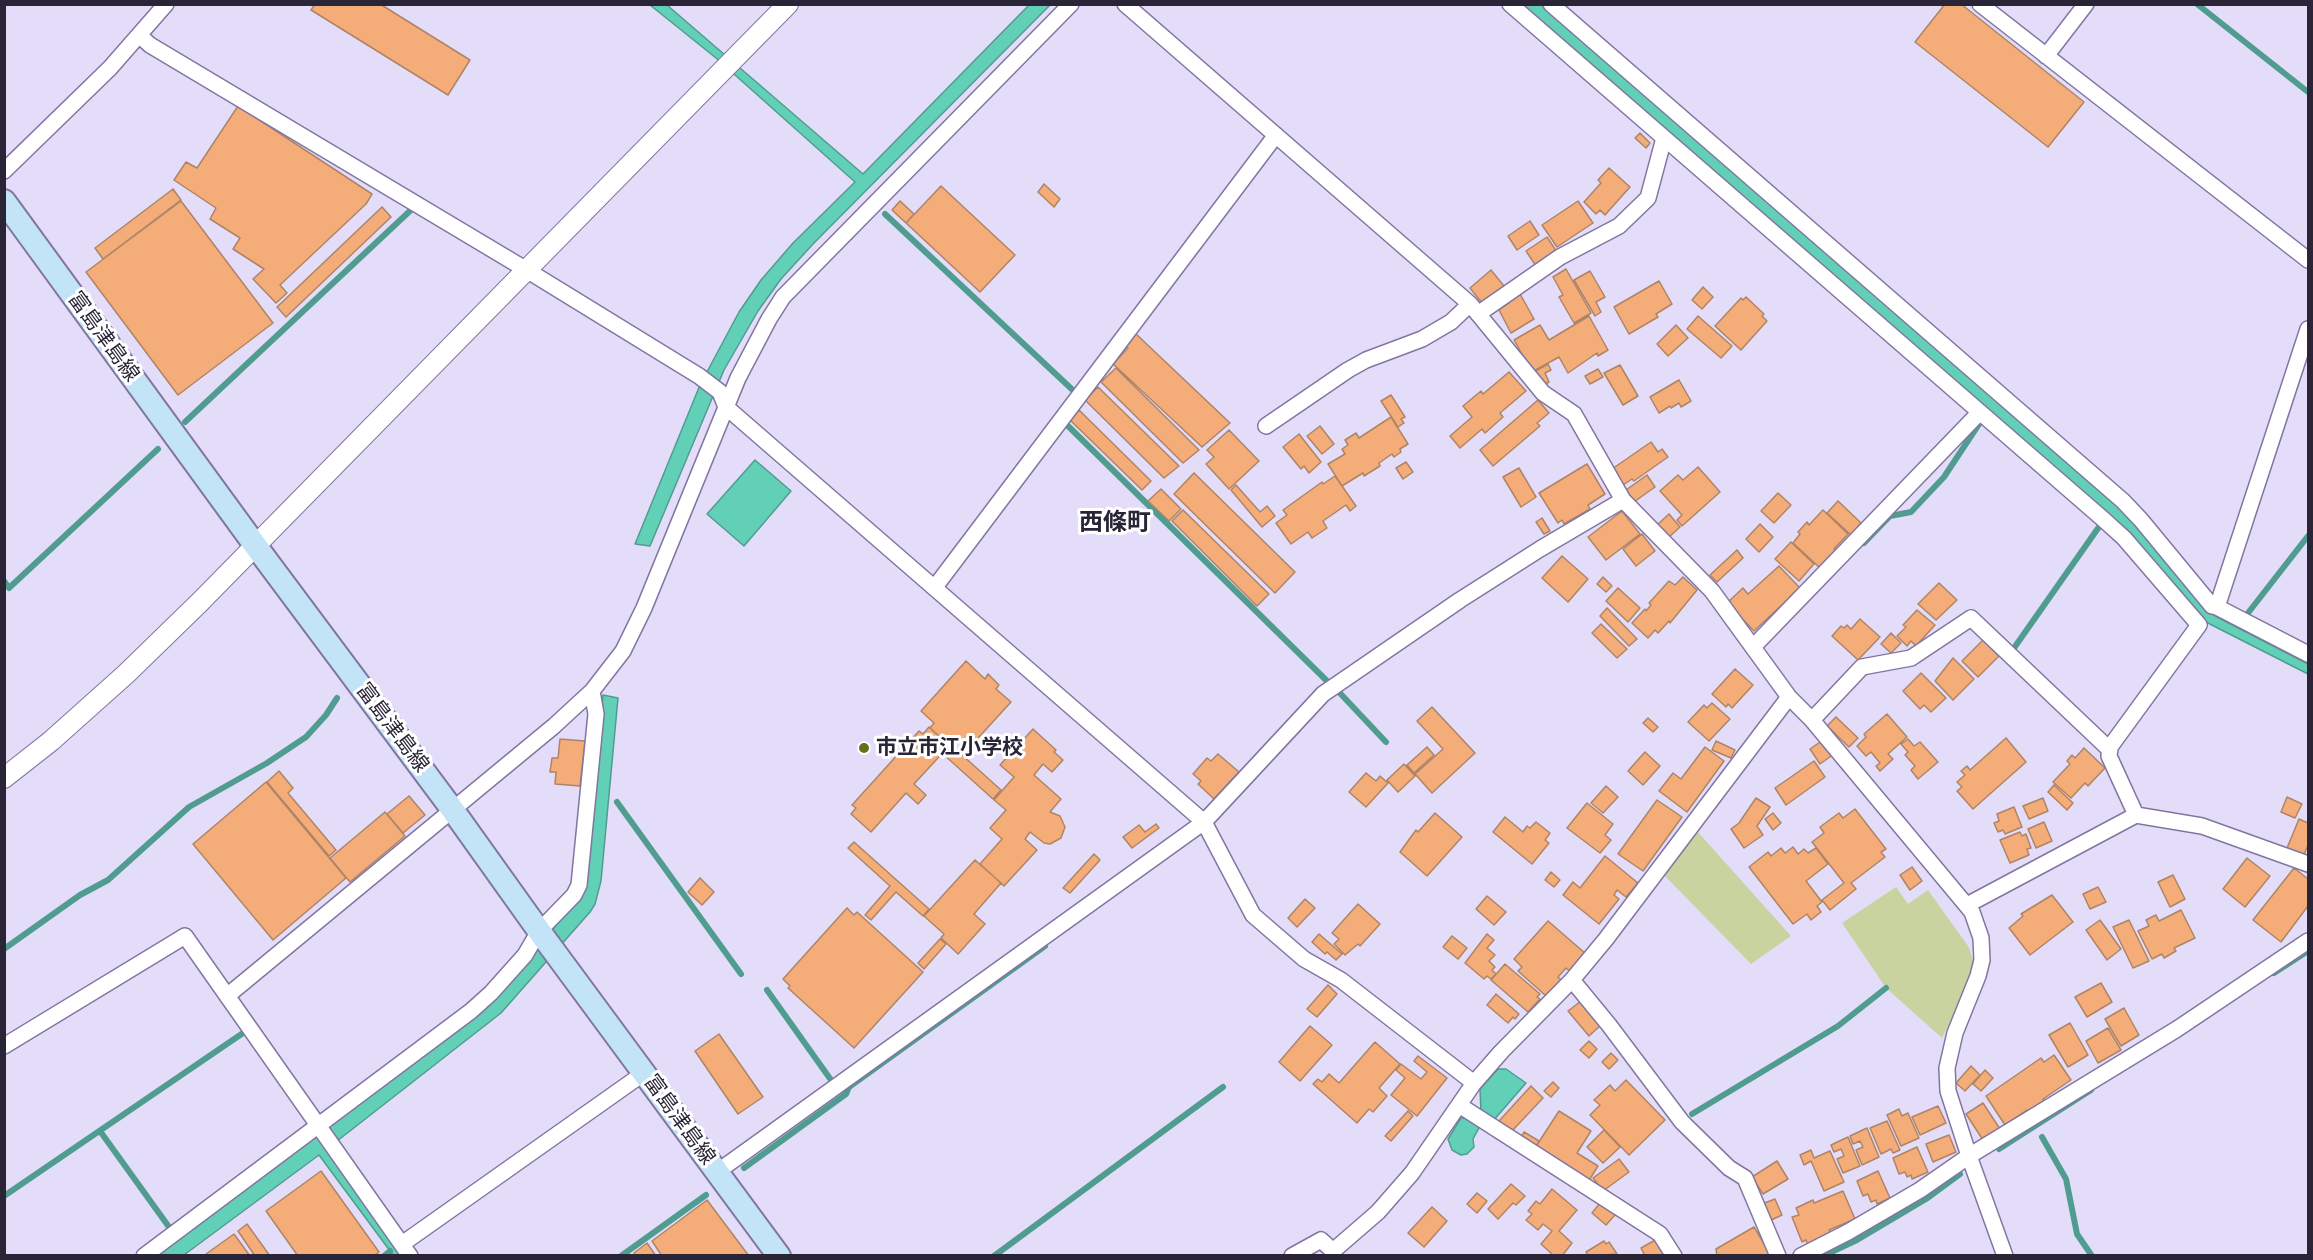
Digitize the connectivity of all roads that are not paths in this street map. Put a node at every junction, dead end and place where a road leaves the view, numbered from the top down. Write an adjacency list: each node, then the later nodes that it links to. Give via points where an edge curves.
1 (166, 4): 9 (street)
2 (788, 4): 16 (street)
3 (1071, 4): 19 (street, via 783,297)
4 (1125, 4): 11 (street)
5 (1510, 4): 12 (street)
6 (1551, 4): 25 (street, via 2122,501 2141,520)
7 (1980, 4): 10 (street)
8 (2086, 4): 10 (street)
9 (140, 36): 13 (street); 16 (street)
10 (2046, 56): 15 (street)
11 (1276, 135): 17 (street); 24 (street)
12 (1664, 138): 17 (street, via 1648,198 1619,226); 20 (street)
13 (4, 171)
14 (4, 201): 23 (main road, 富島津島線)
15 (2308, 260)
16 (525, 269): 19 (street, via 699,376); 23 (street)
17 (1474, 309): 21 (street, via 1422,339 1348,370); 22 (street, via 1543,393 1574,414)
18 (2308, 329): 25 (street)
19 (723, 399): 24 (street); 28 (street, via 644,608 623,651)
20 (1980, 412): 25 (street); 26 (street)
21 (1266, 426)
22 (1623, 500): 26 (street, via 1712,591); 35 (street, via 1460,600 1323,694)
23 (255, 545): 32 (street, via 126,674); 33 (main road, 富島津島線)
24 (935, 587): 35 (street)
25 (2208, 614): 27 (street); 31 (street)
26 (1753, 647): 29 (street)
27 (2308, 654)
28 (592, 691): 33 (street); 38 (street, via 596,714 579,885)
29 (1789, 697): 30 (street); 40 (street)
30 (1812, 720): 31 (street, via 1863,667 1911,658 1971,618); 37 (street)
31 (2110, 750): 34 (street, via 2113,767)
32 (4, 778)
33 (452, 809): 38 (main road, 富島津島線); 41 (street)
34 (2136, 815): 36 (street, via 2202,826); 37 (street)
35 (1204, 822): 44 (street, via 1254,915 1304,959 1341,980); 48 (street)
36 (2308, 864)
37 (1967, 905): 47 (street, via 1981,938 1982,960 1955,1032 1947,1068 1948,1090)
38 (540, 933): 43 (main road, 富島津島線); 46 (street, via 484,999)
39 (2308, 940): 47 (street, via 2177,1029)
40 (1572, 980): 44 (street); 55 (street, via 1682,1122 1729,1168 1746,1178)
41 (227, 996): 42 (street, via 185,936); 46 (street)
42 (4, 1046)
43 (644, 1073): 48 (main road, 富島津島線); 49 (street)
44 (1474, 1083): 45 (street)
45 (1459, 1104): 50 (street, via 1412,1173 1378,1212); 54 (street, via 1660,1234)
46 (318, 1126): 49 (street); 51 (street)
47 (1969, 1156): 56 (street, via 1920,1190); 57 (street)
48 (717, 1172): 52 (main road, 富島津島線)
49 (406, 1250)
50 (1332, 1253): 53 (street, via 1321,1240)
51 (144, 1256)
52 (779, 1256)
53 (1292, 1256)
54 (1674, 1256)
55 (1778, 1256)
56 (1801, 1256)
57 (2005, 1256)

